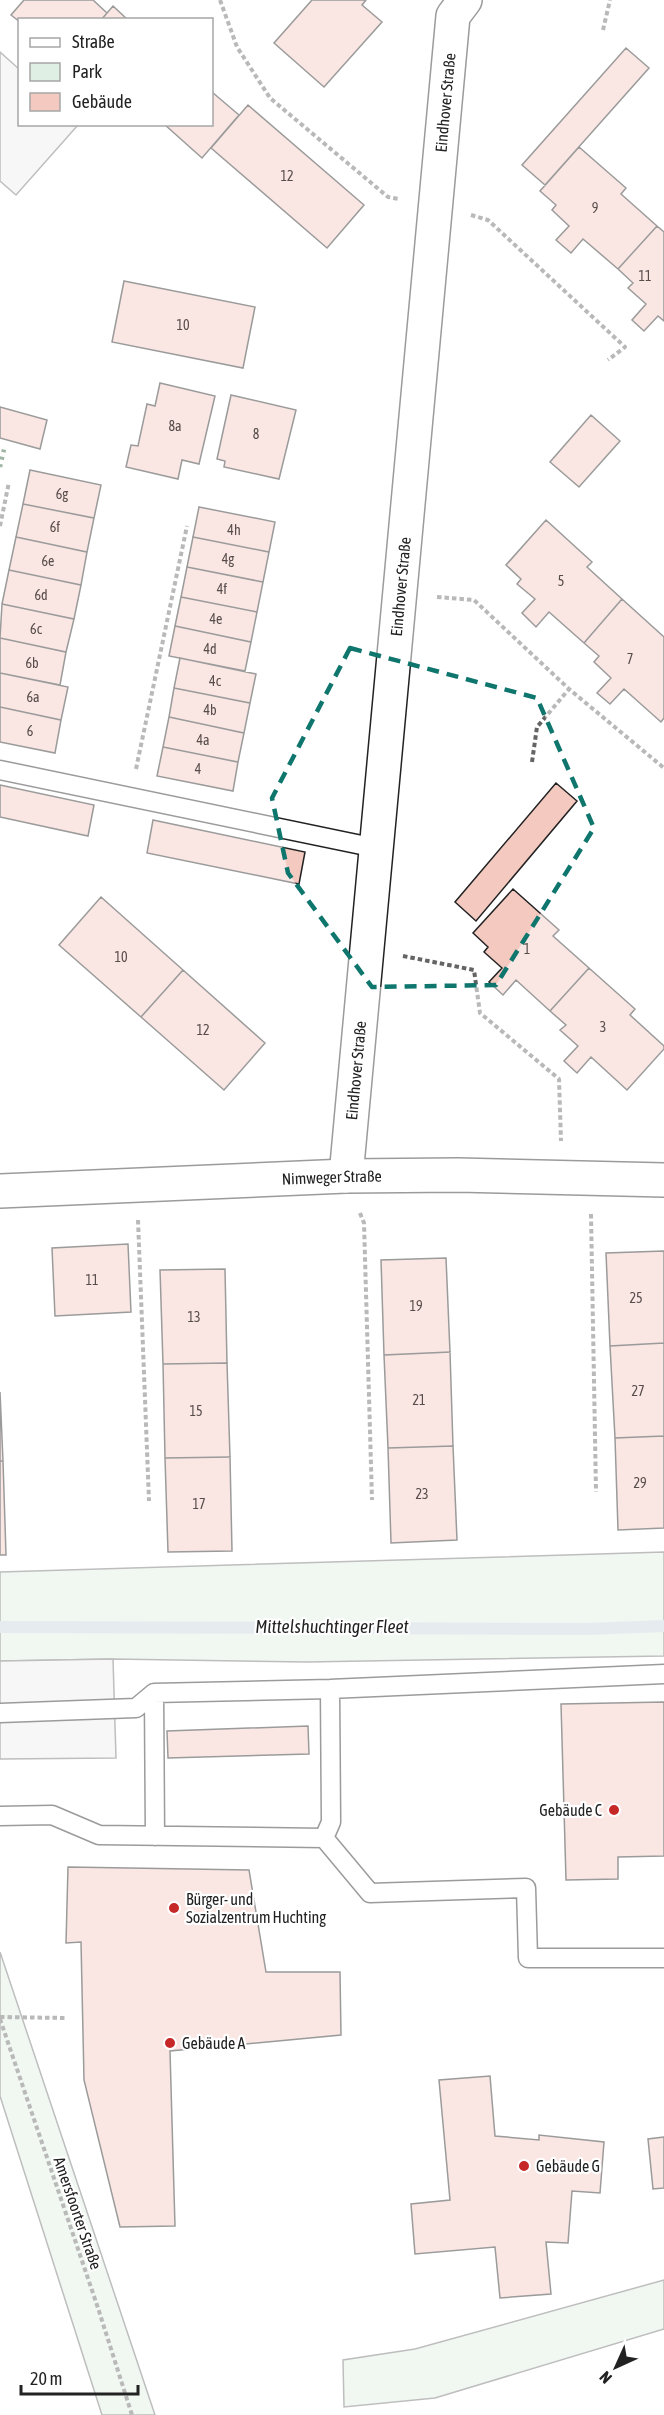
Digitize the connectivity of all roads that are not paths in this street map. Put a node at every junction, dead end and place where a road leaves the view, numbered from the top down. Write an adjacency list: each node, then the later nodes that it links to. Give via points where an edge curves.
1 (465, 0): 3 (street, Eindhover Straße, via 453,16)
2 (0, 770): 3 (lane)
3 (376, 848): 4 (street, Eindhover Straße)
4 (346, 1176): 5 (street, Nimweger Straße); 6 (street, Nimweger Straße)
5 (664, 1180)
6 (0, 1191)
7 (664, 1674): 8 (lane)
8 (330, 1689): 9 (lane); 13 (lane, via 331,1822)
9 (154, 1693): 10 (lane, via 136,1708); 12 (lane)
10 (0, 1713)
11 (0, 1816): 12 (lane, via 52,1815 99,1835)
12 (155, 1836): 13 (lane)
13 (324, 1838): 14 (lane, via 370,1893 526,1888 528,1958)
14 (664, 1958)

